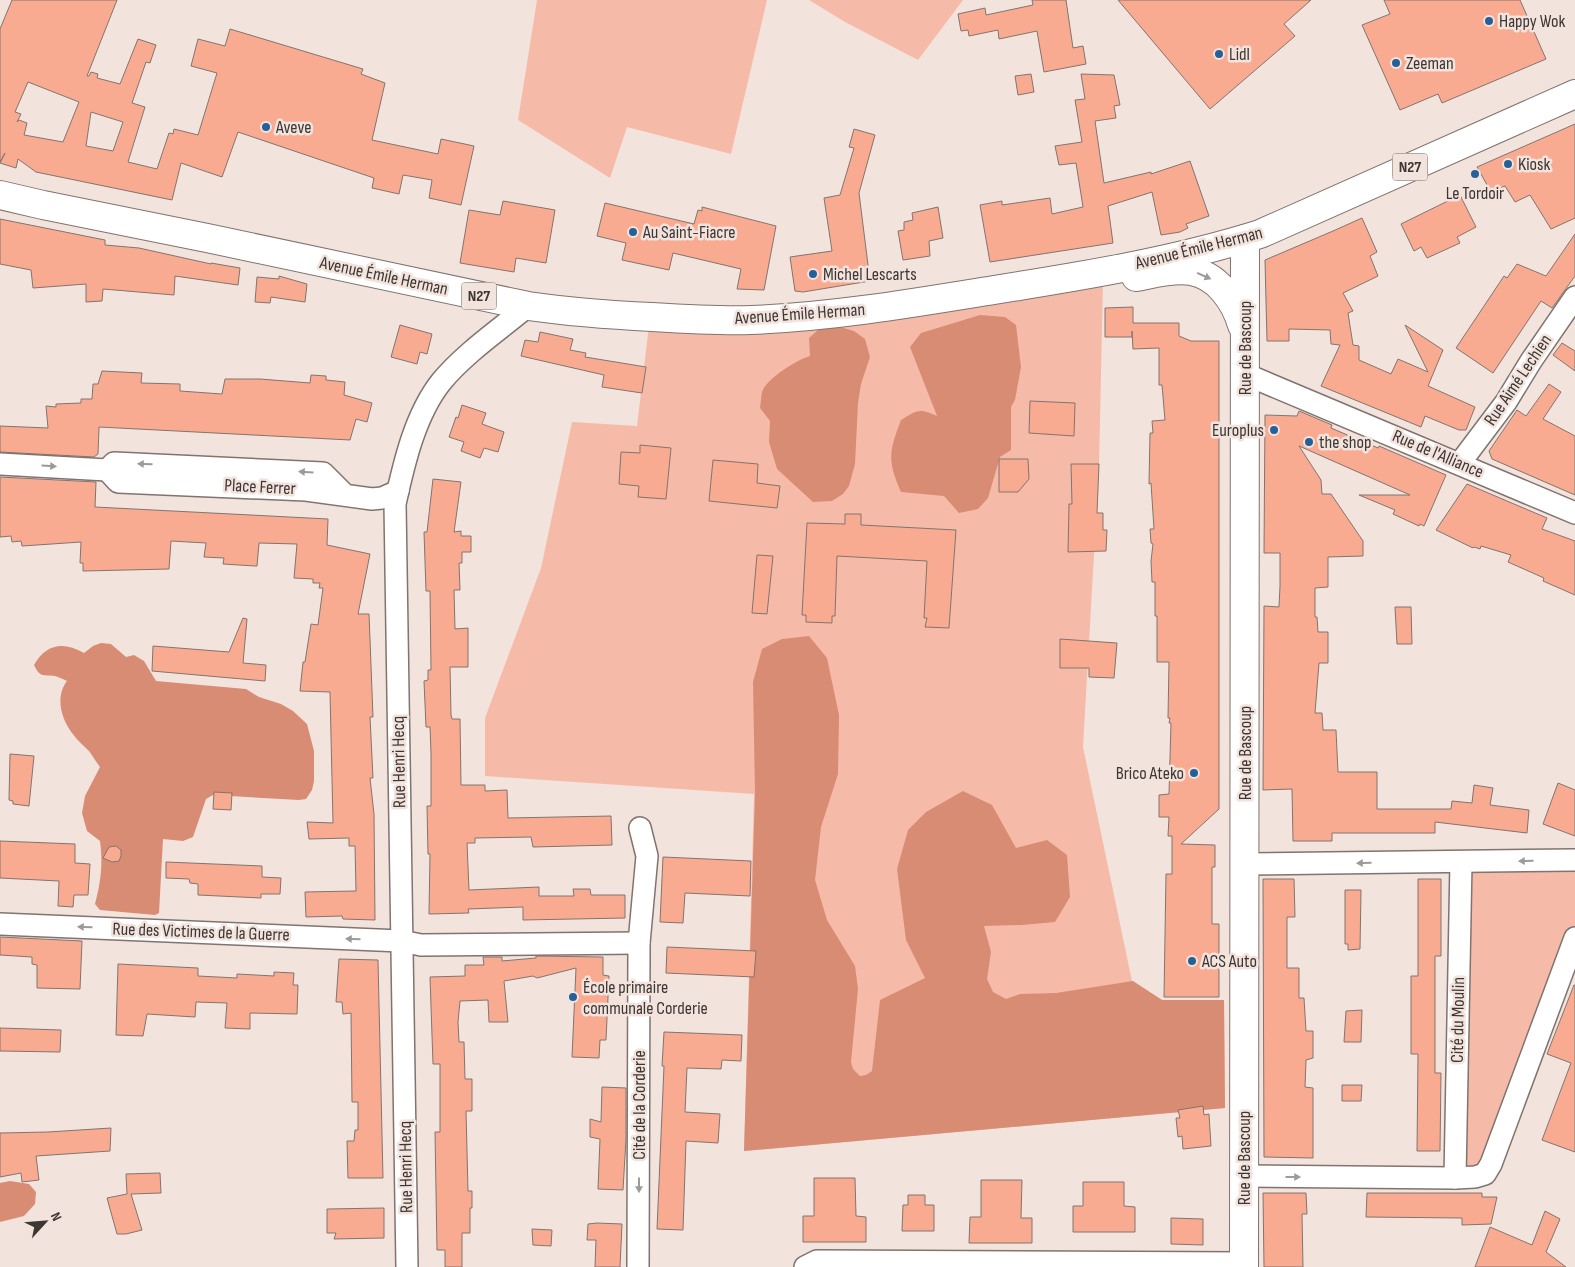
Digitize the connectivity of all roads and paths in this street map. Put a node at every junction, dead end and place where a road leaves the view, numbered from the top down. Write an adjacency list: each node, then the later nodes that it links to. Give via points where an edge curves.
1 (1575, 94): 3 (main road, Avenue Émile Herman / N27)
2 (0, 195): 6 (main road, Avenue Émile Herman / N27)
3 (1245, 239): 4 (main road, Avenue Émile Herman / N27, via 1156,261); 7 (main road, Rue de Bascoup)
4 (966, 294): 6 (main road, Avenue Émile Herman / N27, via 869,309 751,320 700,320); 7 (main road, one-way to 7, via 1002,298 1026,296 1163,272 1190,271 1208,276 1221,286 1240,317)
5 (1575, 297): 9 (street, Rue Aimé Lechien, via 1506,402)
6 (528, 306): 11 (street, Rue Henri Hecq, via 480,345 441,383 415,432)
7 (1245, 335): 8 (main road, Rue de Bascoup)
8 (1245, 374): 9 (street, Rue de l'Alliance); 18 (main road, Rue de Bascoup)
9 (1460, 463): 13 (street, Rue de l'Alliance)
10 (0, 464): 12 (street, Place Ferrer, one-way to 12, via 107,470 114,463 323,473 346,495)
11 (398, 491): 12 (street); 14 (street, Rue Henri Hecq)
12 (372, 499): 14 (street)
13 (1575, 513)
14 (395, 517): 21 (street, Rue Henri Hecq)
15 (640, 828): 22 (street, Cité de la Corderie, via 647,856)
16 (1575, 860): 17 (street, one-way to 17)
17 (1461, 862): 18 (street, one-way to 18); 24 (street, Cité du Moulin)
18 (1244, 864): 23 (main road, Rue de Bascoup)
19 (0, 924): 21 (street, Rue des Victimes de la Guerre, one-way to 19)
20 (1575, 938): 24 (street, via 1491,1164 1485,1174)
21 (401, 941): 22 (street, via 421,945); 27 (street, Rue Henri Hecq)
22 (639, 944): 28 (street, Cité de la Corderie, one-way to 28)
23 (1244, 1176): 24 (street, one-way to 24); 26 (main road, Rue de Bascoup)
24 (1455, 1178)
25 (812, 1265): 26 (street)
26 (1244, 1265)
27 (407, 1267)
28 (638, 1267)

